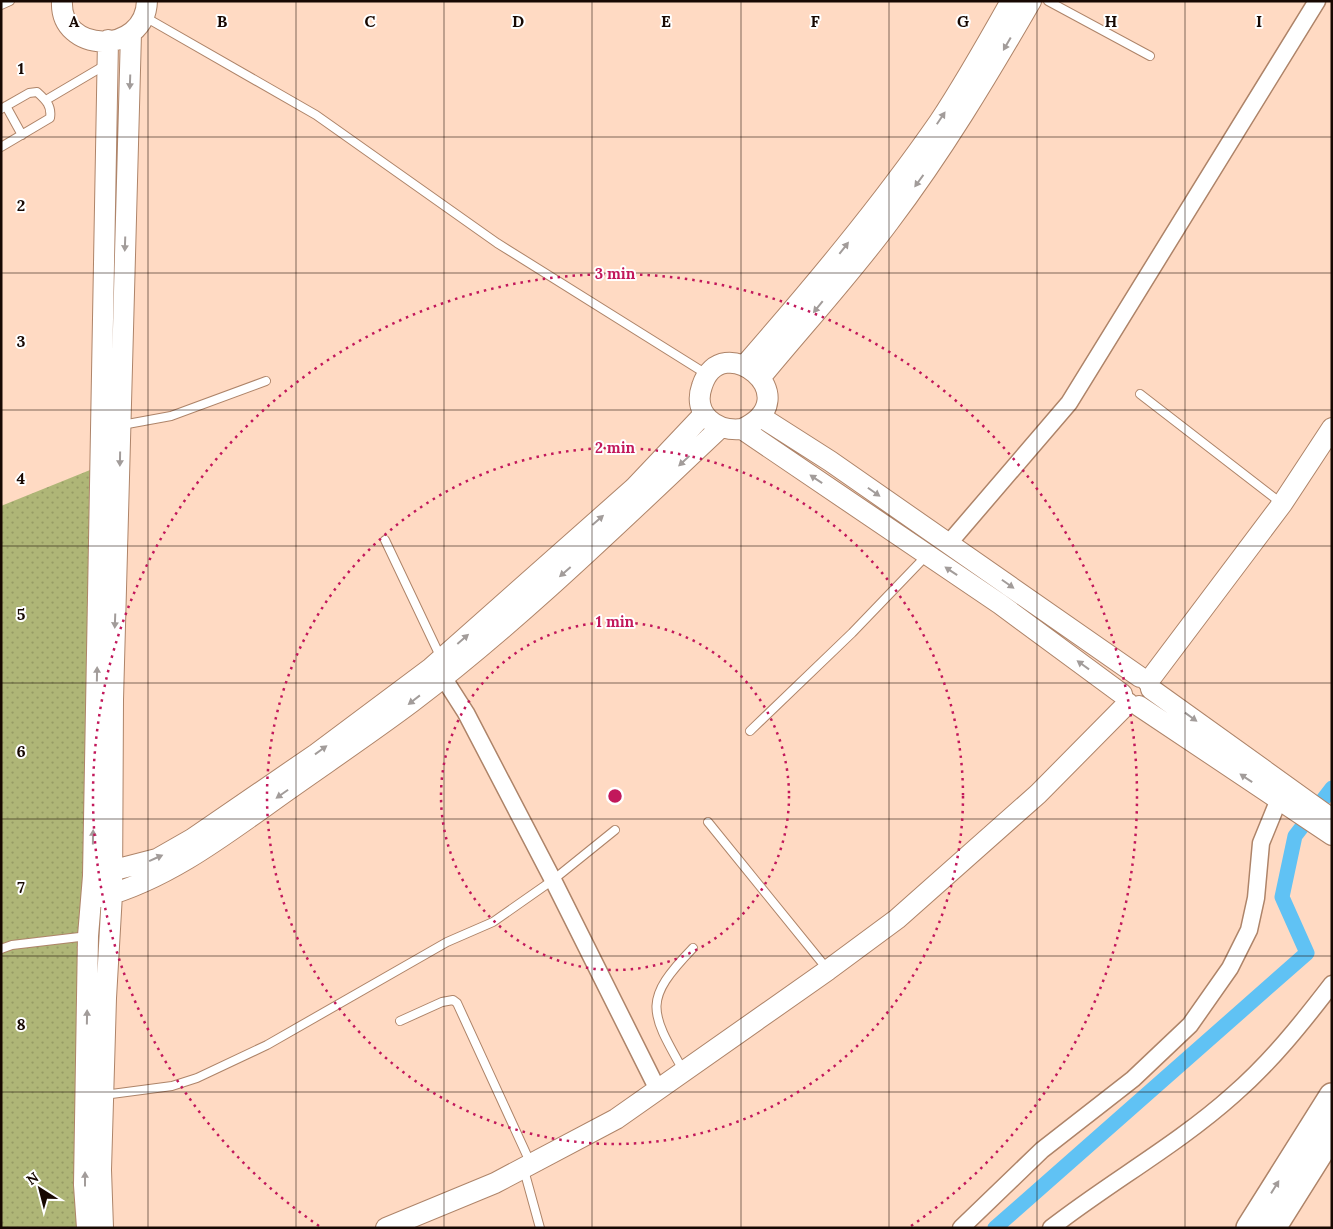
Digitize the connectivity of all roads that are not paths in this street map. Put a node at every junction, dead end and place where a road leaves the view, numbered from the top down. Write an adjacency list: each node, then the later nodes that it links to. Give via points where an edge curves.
1 (10, 1): 7 (lane)
2 (62, 1): 10 (street, via 67,23 78,35 94,42)
3 (1011, 1): 17 (street, one-way to 3, via 807,294 892,187 964,83)
4 (1031, 1): 19 (street, one-way to 19, via 958,126 914,188)
5 (1048, 1): 11 (lane)
6 (1317, 1): 30 (street, via 1069,402)
7 (1, 5)
8 (145, 9): 9 (street); 18 (lane, via 316,115 497,243)
9 (131, 33): 10 (street, via 124,38); 24 (street, one-way to 24)
10 (108, 40): 12 (street)
11 (1150, 56)
12 (107, 64): 13 (lane); 41 (street, one-way to 12)
13 (46, 100): 14 (lane, via 37,92 29,93); 15 (lane, via 52,110 50,118)
14 (4, 107): 15 (lane)
15 (22, 134): 16 (lane)
16 (1, 147)
17 (744, 365): 18 (street, via 725,364); 19 (street)
18 (708, 375): 22 (street, via 700,393)
19 (761, 377): 23 (street, via 767,397)
20 (266, 381): 24 (lane, via 171,416)
21 (1140, 394): 28 (lane)
22 (704, 414): 25 (street); 32 (street, one-way to 22, via 634,488)
23 (761, 416): 27 (street); 30 (street, one-way to 30)
24 (120, 425): 40 (street, one-way to 40)
25 (720, 428): 27 (street); 32 (street, one-way to 32, via 591,548)
26 (1332, 428): 28 (street)
27 (742, 429): 31 (street, one-way to 27)
28 (1282, 504): 33 (street)
29 (385, 540): 32 (lane)
30 (949, 543): 33 (street, one-way to 33)
31 (928, 555): 34 (street, one-way to 31); 35 (lane)
32 (442, 668): 40 (street, one-way to 32, via 157,859 192,839); 42 (street); 43 (street, one-way to 43, via 383,722 220,838 188,859)
33 (1146, 683): 34 (street, via 1148,700); 34 (street, via 1129,679 1125,683); 36 (street, one-way to 36)
34 (1130, 701): 36 (street, one-way to 34); 48 (street, via 1038,794 897,919)
35 (750, 731)
36 (1287, 799): 38 (street); 61 (street, via 1261,843 1254,915 1249,930 1230,968 1190,1025 1133,1079 1042,1150)
37 (708, 822): 48 (lane)
38 (1328, 825)
39 (615, 830): 42 (lane)
40 (112, 872): 41 (street); 43 (street)
41 (92, 876): 44 (street)
42 (553, 880): 52 (street); 53 (lane, via 493,922 447,942 267,1045 197,1078 172,1086)
43 (112, 894): 44 (street); 45 (street)
44 (91, 900): 45 (street)
45 (99, 936): 46 (lane); 53 (street, via 106,998); 57 (street, one-way to 45, via 84,1185)
46 (1, 948)
47 (693, 948): 51 (lane, via 668,974 656,1000 661,1028)
48 (828, 970): 51 (street)
49 (1332, 984): 62 (street, via 1297,1029 1232,1096)
50 (400, 1021): 56 (lane, via 442,1002 453,1000 457,1003)
51 (684, 1071): 52 (street)
52 (658, 1090): 56 (street, via 616,1119)
53 (104, 1095): 58 (street)
54 (1332, 1096): 63 (main road, one-way to 54)
55 (1332, 1134): 64 (main road)
56 (527, 1166): 59 (street); 60 (lane)
57 (87, 1228)
58 (103, 1228)
59 (386, 1228)
60 (540, 1228)
61 (961, 1228)
62 (1051, 1228)
63 (1249, 1228)
64 (1273, 1228)

